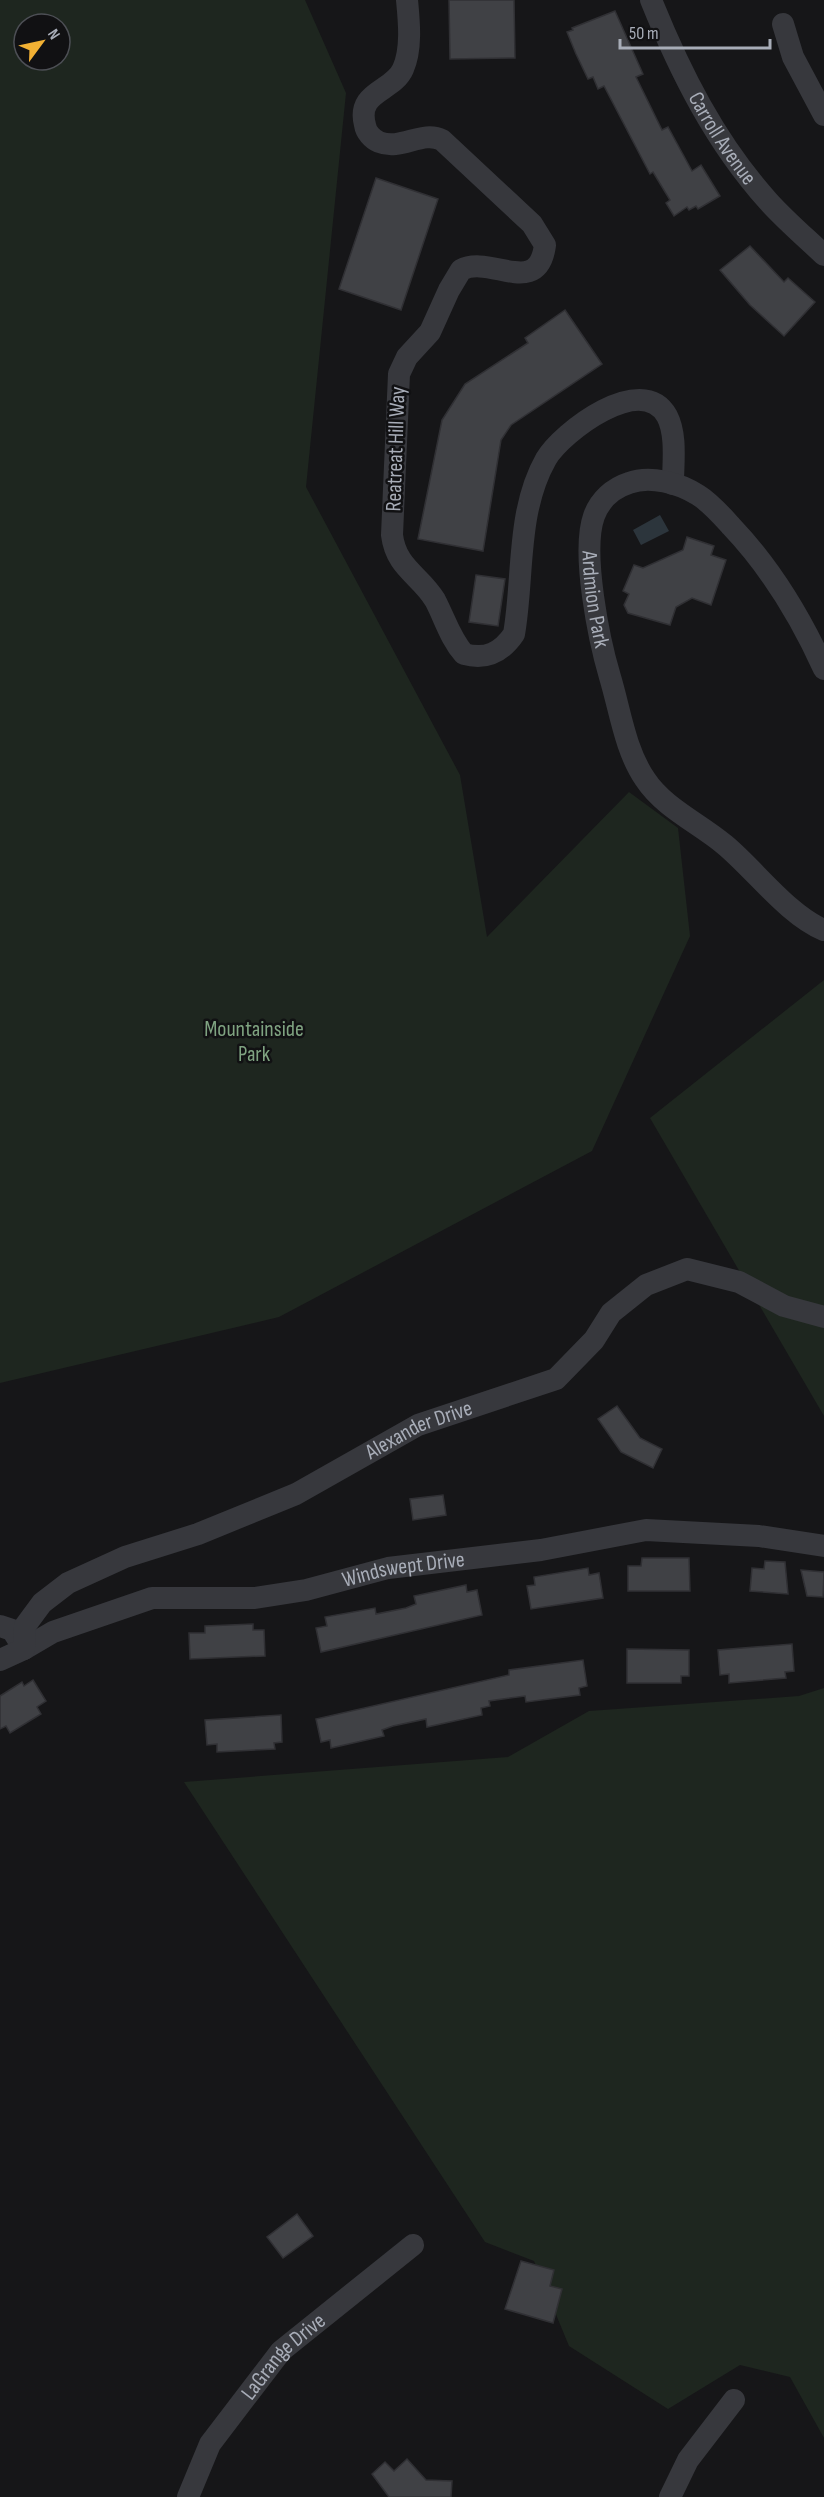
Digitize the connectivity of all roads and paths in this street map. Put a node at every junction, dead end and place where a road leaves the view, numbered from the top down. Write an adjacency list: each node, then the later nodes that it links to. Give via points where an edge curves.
1 (407, 0): 6 (street, Reatreat Hill Way, via 405,66 366,103 363,114 370,136 386,144 430,137 442,140 532,224 545,245 539,263 528,272 519,274 478,264 461,270 430,332 403,363 397,394 392,535 396,554 409,573 428,589 464,654 484,657 507,645 514,634 527,513 545,460 564,438 608,406 635,402 656,405 666,414 671,428)
2 (651, 0): 5 (street, Carroll Avenue, via 673,56 717,136 768,201)
3 (783, 24): 4 (street, via 793,57)
4 (824, 115)
5 (824, 255)
6 (673, 484): 7 (street, Ardmion Park, via 699,495 751,547 783,590); 8 (street, Ardmion Park, via 646,480 623,484 601,502 591,526 598,631 628,741 644,779 665,802 725,845 802,916)
7 (824, 669)
8 (824, 930)
9 (824, 1317): 12 (street, Alexander Drive, via 784,1306 739,1282 687,1269 646,1285 611,1313 594,1340 556,1380 418,1425 296,1494 77,1578 42,1603 25,1626)
10 (824, 1546): 12 (street, Windswept Drive, via 759,1536 646,1530 541,1551 387,1568 306,1590 255,1598 152,1598 53,1632)
11 (0, 1626): 12 (street, via 12,1630)
12 (24, 1649): 13 (street, Windswept Drive)
13 (0, 1660)
14 (413, 2245): 16 (street, LaGrange Drive, via 281,2351 210,2444)
15 (734, 2400): 17 (street, via 688,2460)
16 (188, 2497)
17 (670, 2497)

